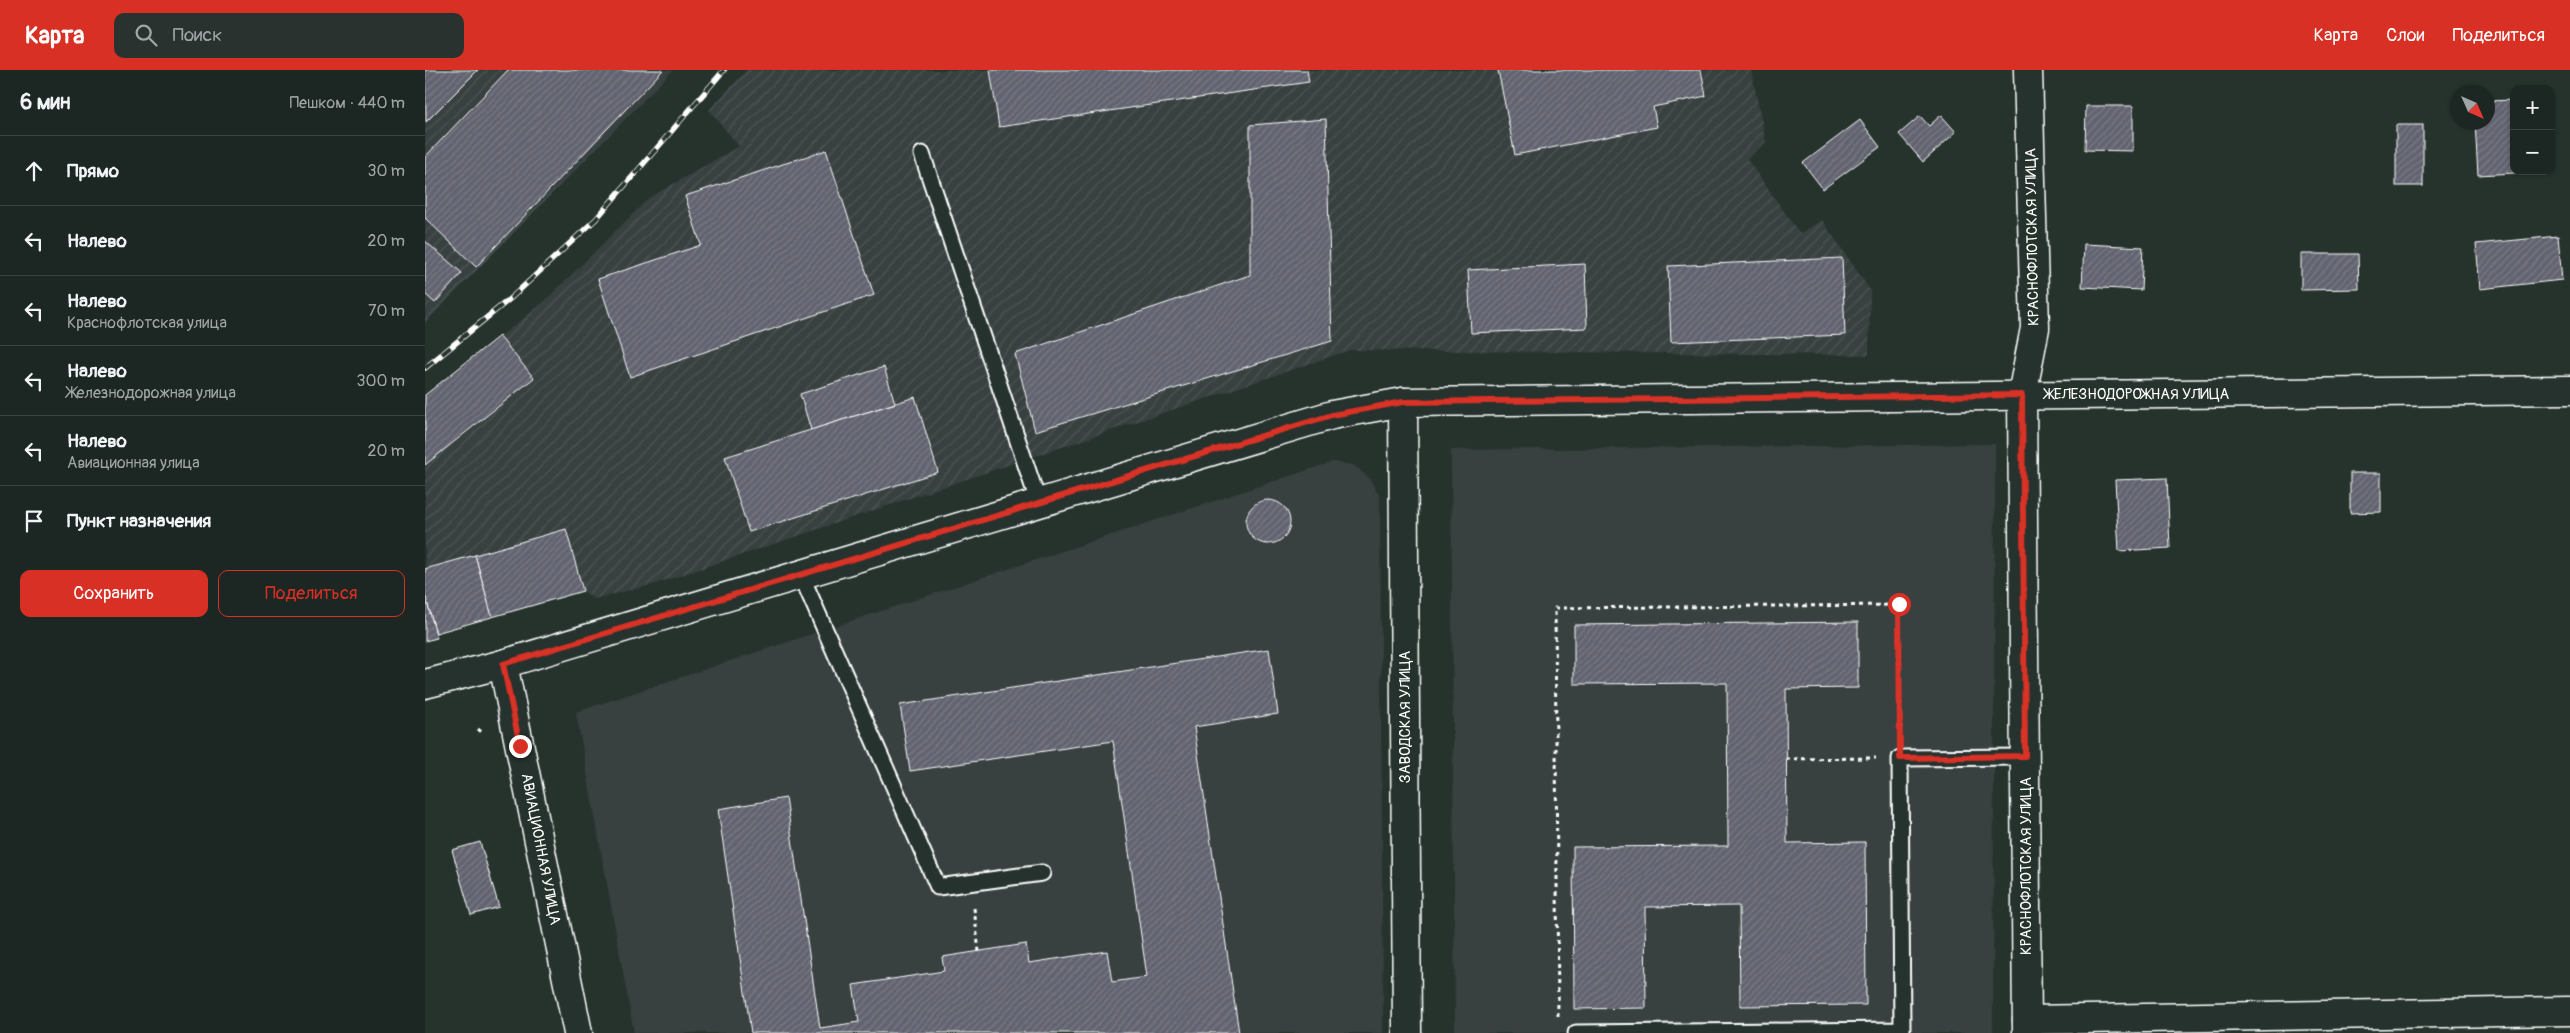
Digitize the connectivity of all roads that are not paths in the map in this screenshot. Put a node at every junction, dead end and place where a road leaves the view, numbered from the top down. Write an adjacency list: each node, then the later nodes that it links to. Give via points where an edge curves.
1 (2028, 70): 4 (street, КРАСНОФЛОТСКАЯ УЛИЦА, via 2035,328)
2 (922, 154): 6 (lane)
3 (2570, 390): 4 (street, ЖЕЛЕЗНОДОРОЖНАЯ УЛИЦА)
4 (2022, 395): 5 (street, ЖЕЛЕЗНОДОРОЖНАЯ УЛИЦА); 10 (street, КРАСНОФЛОТСКАЯ УЛИЦА)
5 (1403, 402): 6 (street, ЖЕЛЕЗНОДОРОЖНАЯ УЛИЦА, via 1332,415); 15 (street, ЗАВОДСКАЯ УЛИЦА)
6 (1039, 504): 7 (street, ЖЕЛЕЗНОДОРОЖНАЯ УЛИЦА)
7 (801, 575): 8 (street, ЖЕЛЕЗНОДОРОЖНАЯ УЛИЦА); 11 (lane, via 938,887)
8 (503, 664): 9 (street, ЖЕЛЕЗНОДОРОЖНАЯ УЛИЦА); 14 (street, АВИАЦИОННАЯ УЛИЦА)
9 (425, 684)
10 (2025, 756): 13 (street, КРАСНОФЛОТСКАЯ УЛИЦА); 16 (lane, via 1900,758 1902,1030)
11 (1042, 873)
12 (2570, 1011): 13 (street)
13 (2027, 1026)
14 (578, 1033)
15 (1407, 1033)
16 (1575, 1033)

